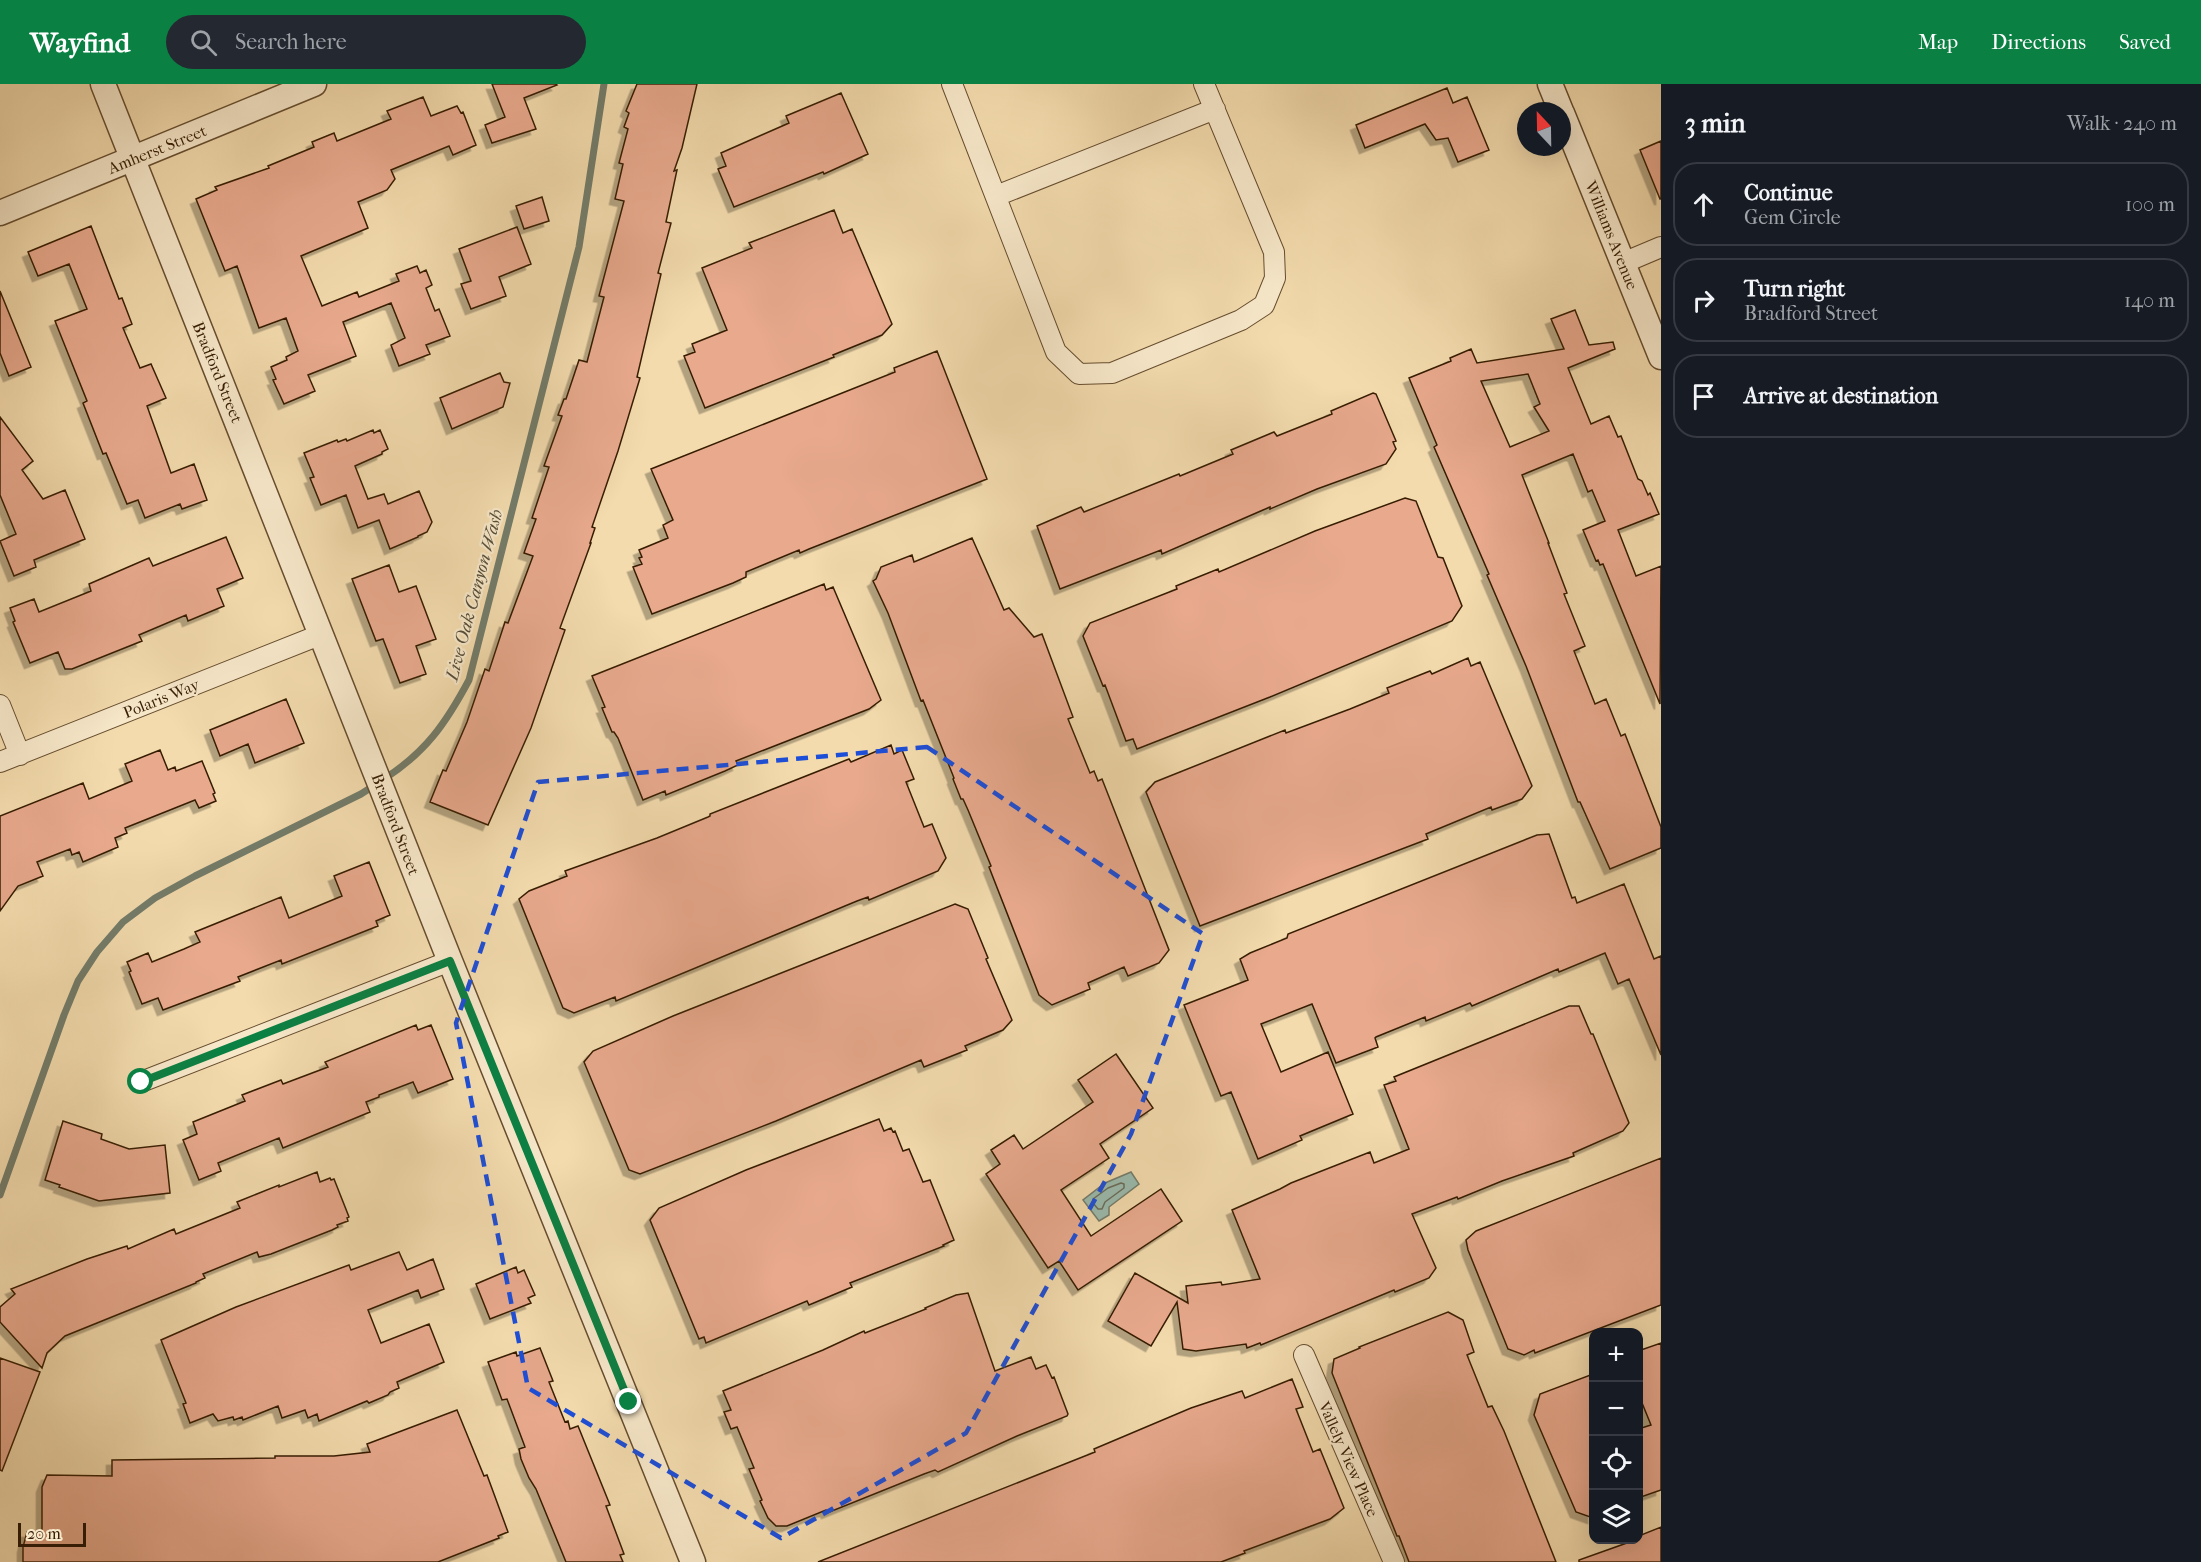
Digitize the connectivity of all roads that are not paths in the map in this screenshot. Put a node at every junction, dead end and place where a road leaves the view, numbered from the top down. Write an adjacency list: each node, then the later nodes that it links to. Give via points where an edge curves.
1 (103, 84): 9 (street, Bradford Street)
2 (314, 84): 9 (street, Amherst Street)
3 (952, 84): 10 (street)
4 (1204, 84): 7 (street)
5 (1550, 84): 6 (street, Williams Avenue)
6 (1558, 102)
7 (1215, 109): 10 (street); 10 (street, via 1274,252 1275,278 1264,305 1241,320 1112,373 1079,374 1056,352)
8 (1571, 134): 13 (street, Williams Avenue)
9 (134, 159): 11 (street, Amherst Street); 15 (street, Bradford Street)
10 (996, 196)
11 (0, 213)
12 (1661, 247): 13 (street)
13 (1623, 263): 14 (street, Williams Avenue)
14 (1661, 357)
15 (322, 634): 17 (street, Polaris Way); 19 (street, Bradford Street)
16 (0, 705): 17 (street)
17 (20, 754): 18 (street, Polaris Way)
18 (0, 762)
19 (450, 961): 20 (street); 22 (street, Bradford Street)
20 (141, 1082)
21 (1304, 1356): 23 (street, Vallely View Place)
22 (693, 1562)
23 (1394, 1562)

